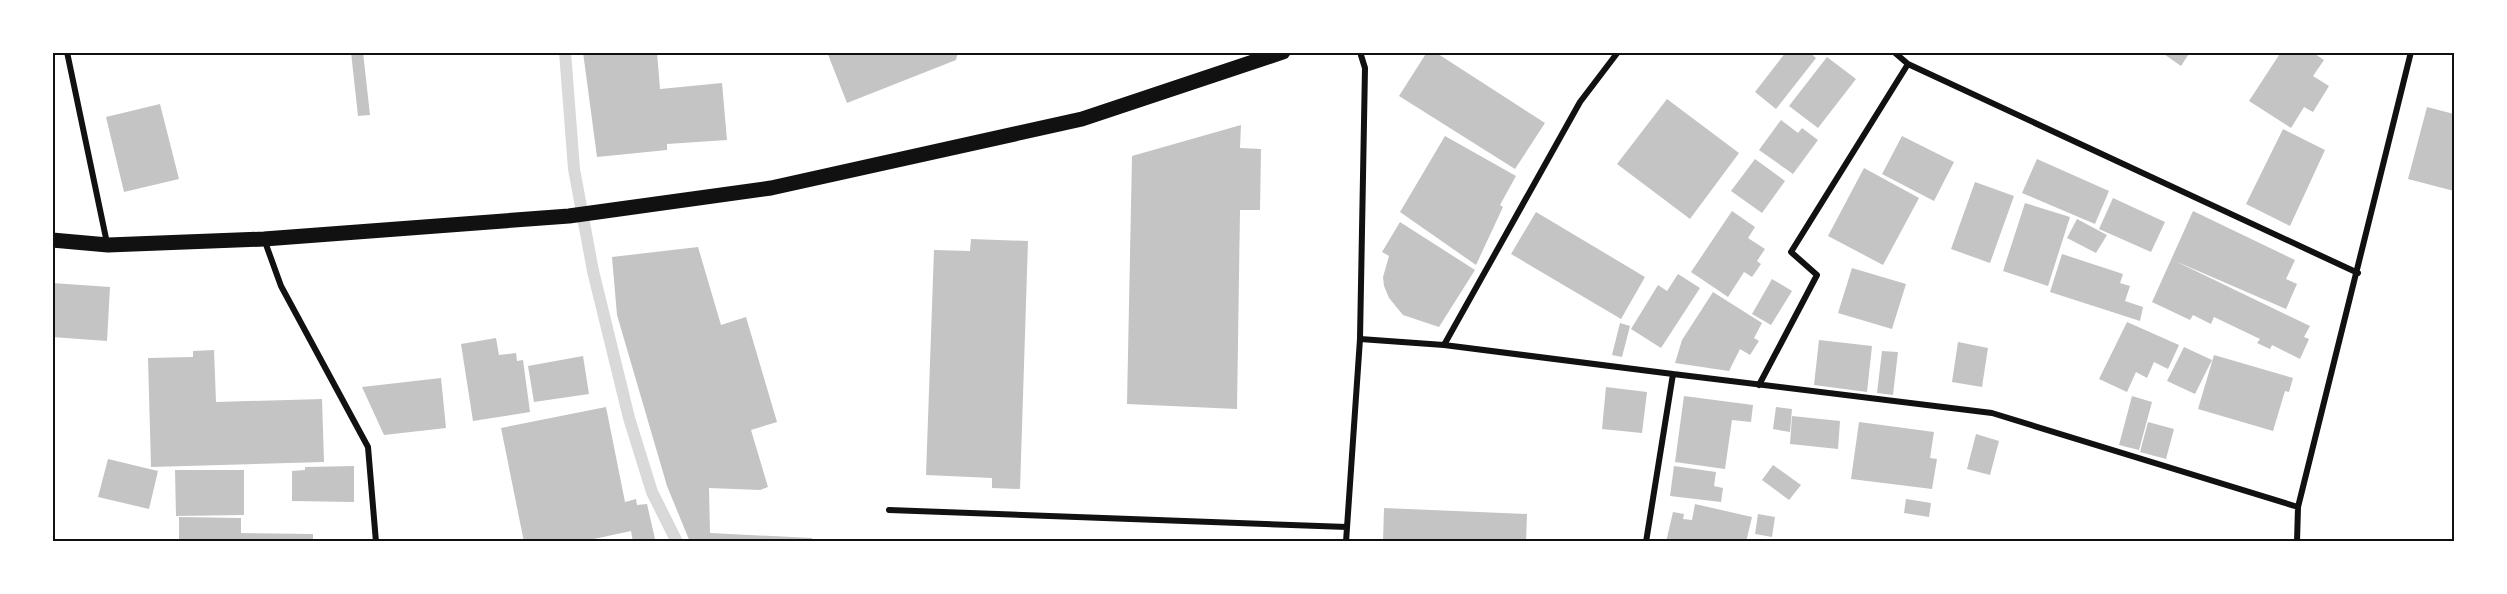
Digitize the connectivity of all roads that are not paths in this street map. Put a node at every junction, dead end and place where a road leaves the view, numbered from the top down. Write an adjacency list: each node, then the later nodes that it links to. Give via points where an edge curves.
1 (67, 52): 10 (street)
2 (1283, 52): 8 (main road, via 1082,119 771,188 569,216)
3 (1360, 52): 12 (street, via 1365,68)
4 (1618, 52): 13 (street, via 1580,102)
5 (1894, 52): 7 (street)
6 (2412, 52): 11 (street)
7 (1908, 64): 11 (street); 15 (street, via 1791,252 1817,275)
8 (264, 239): 10 (main road); 19 (street, via 281,286 368,447)
9 (52, 240): 10 (main road)
10 (108, 245)
11 (2358, 273): 16 (street)
12 (1360, 339): 13 (street); 18 (street)
13 (1444, 345): 14 (street)
14 (1673, 374): 15 (street); 21 (street)
15 (1759, 385): 16 (street, via 1992,413)
16 (2298, 507): 22 (street)
17 (889, 510): 18 (street)
18 (1347, 527): 20 (street)
19 (376, 542)
20 (1346, 542)
21 (1646, 542)
22 (2297, 542)

